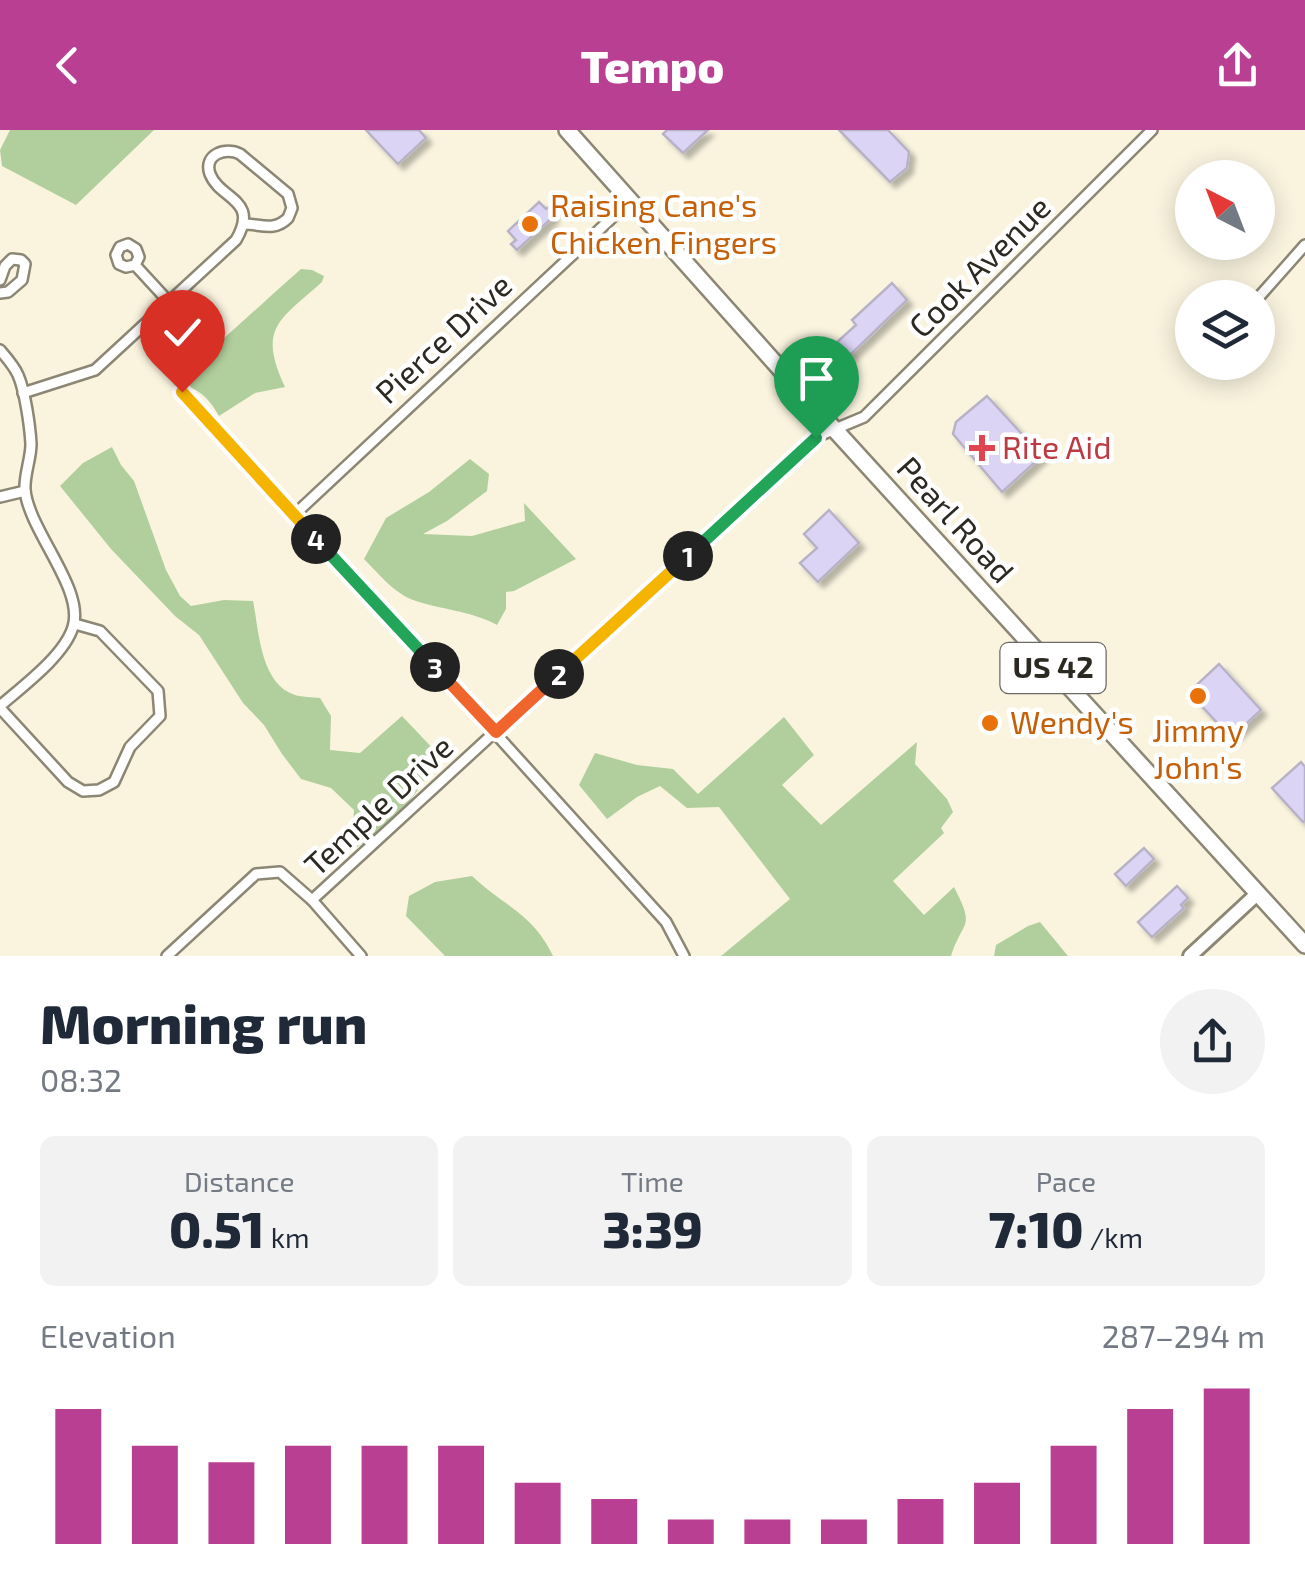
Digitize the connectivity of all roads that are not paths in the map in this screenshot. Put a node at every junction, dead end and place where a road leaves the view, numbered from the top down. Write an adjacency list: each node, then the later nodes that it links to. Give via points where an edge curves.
1 (566, 130): 3 (main road, Pearl Road / US 42)
2 (1152, 130): 14 (street, Cook Avenue, via 864,417)
3 (630, 201): 14 (main road, Pearl Road / US 42); 17 (street, Pierce Drive)
4 (244, 224): 4 (street, via 241,209 210,173 210,161 223,150 240,154 291,201 288,218 278,226); 10 (street, via 236,240)
5 (1305, 245): 8 (street)
6 (135, 265): 10 (street)
7 (0, 280): 9 (street, via 12,259 22,260 22,280)
8 (1274, 280)
9 (0, 293)
10 (169, 302): 13 (street, via 95,370)
11 (0, 350): 13 (street)
12 (182, 392): 17 (street)
13 (23, 393): 15 (street, via 31,444)
14 (836, 428): 20 (street, Temple Drive, via 816,438); 21 (main road, Pearl Road / US 42)
15 (25, 490): 16 (street); 18 (street, via 70,587)
16 (0, 497)
17 (294, 516): 20 (street)
18 (74, 624): 19 (street, via 65,644); 19 (street, via 100,631 158,690 160,716 130,747 114,782 82,791 68,782)
19 (0, 707)
20 (496, 732): 22 (street, Temple Drive); 26 (street, via 666,922)
21 (1258, 894): 23 (main road, Pearl Road / US 42); 27 (street)
22 (312, 900): 24 (street, via 280,872 256,874); 25 (street)
23 (1305, 945)
24 (167, 956)
25 (361, 956)
26 (684, 956)
27 (1190, 956)

